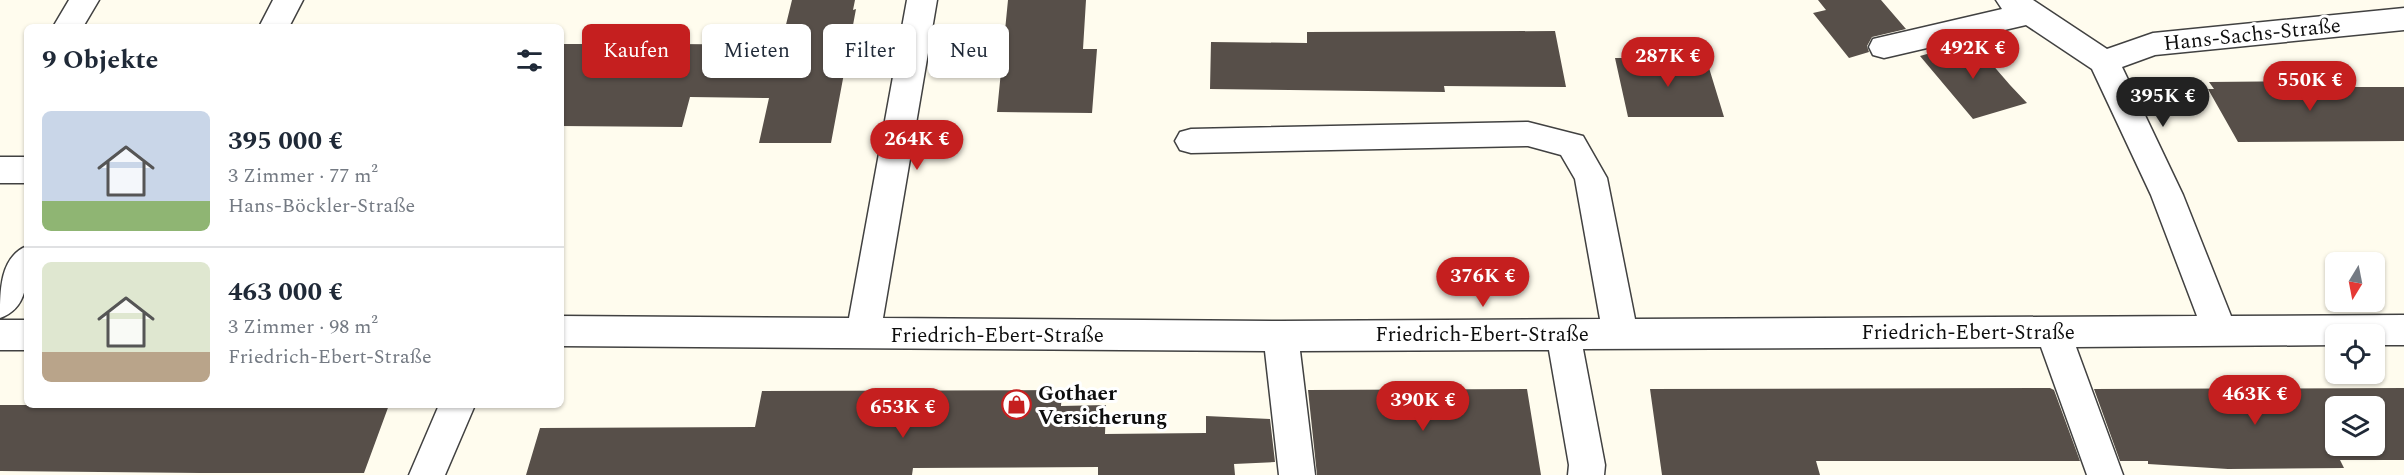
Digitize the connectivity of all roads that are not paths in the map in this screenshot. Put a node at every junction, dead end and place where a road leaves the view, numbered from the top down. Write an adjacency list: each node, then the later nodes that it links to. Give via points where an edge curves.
1 (84, 0): 6 (street)
2 (288, 0): 7 (street)
3 (922, 0): 21 (street)
4 (2020, 6): 8 (street); 9 (street)
5 (2404, 19): 9 (street, Hans-Sachs-Straße, via 2153,44)
6 (70, 24)
7 (276, 24)
8 (1884, 47)
9 (2104, 62): 17 (street, via 2168,195)
10 (1191, 141): 20 (street, via 1528,134 1572,145 1591,178)
11 (0, 170): 12 (street)
12 (24, 170)
13 (24, 265): 14 (street)
14 (0, 303)
15 (2404, 330): 17 (street, Friedrich-Ebert-Straße)
16 (564, 331): 21 (street, Friedrich-Ebert-Straße)
17 (2220, 331): 18 (street, Friedrich-Ebert-Straße)
18 (2053, 332): 20 (street, Friedrich-Ebert-Straße); 29 (street)
19 (1563, 333): 20 (street, Friedrich-Ebert-Straße); 24 (street, Friedrich-Ebert-Straße); 28 (street)
20 (1620, 333)
21 (863, 334): 24 (street, Friedrich-Ebert-Straße)
22 (0, 335): 23 (street)
23 (24, 335)
24 (1281, 336): 27 (street)
25 (456, 408): 26 (street)
26 (427, 475)
27 (1297, 475)
28 (1586, 475)
29 (2105, 475)

